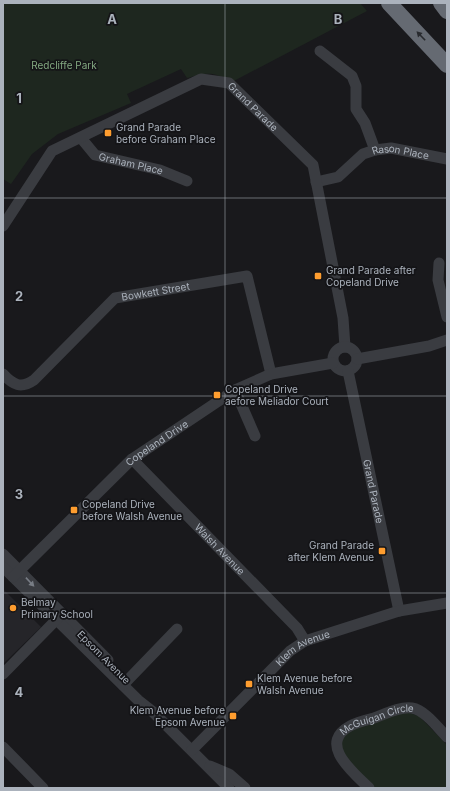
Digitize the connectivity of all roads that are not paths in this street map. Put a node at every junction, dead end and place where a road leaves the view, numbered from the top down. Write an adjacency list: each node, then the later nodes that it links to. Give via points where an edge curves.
1 (389, 3): 5 (highway, one-way to 1)
2 (441, 3): 3 (highway)
3 (447, 11)
4 (320, 51): 7 (street, via 352,76 356,86 356,109 365,123)
5 (447, 65)
6 (81, 138): 9 (street, Graham Place, via 95,155 160,170); 10 (street, Grand Parade, via 201,79 229,83 313,165); 11 (street, Grand Parade, via 52,151)
7 (375, 150): 8 (street, Rason Place, via 391,148); 10 (street, Rason Place, via 363,154 338,177)
8 (447, 159)
9 (187, 181)
10 (316, 182): 15 (street, Grand Parade, via 343,318)
11 (3, 226)
12 (440, 263): 13 (street, via 438,280)
13 (447, 318)
14 (447, 340): 16 (street, via 429,346)
15 (345, 347): 16 (street, via 355,352); 17 (street, via 335,352)
16 (357, 359): 18 (street, via 356,365)
17 (333, 363): 18 (street, via 341,371); 20 (street, Copeland Drive)
18 (348, 371): 28 (street, Grand Parade)
19 (3, 374): 20 (street, Bowkett Street, via 14,384 27,385 114,298 247,276)
20 (271, 374): 21 (street, Copeland Drive)
21 (235, 390): 22 (street); 23 (street, Copeland Drive)
22 (255, 436)
23 (132, 459): 26 (street, Copeland Drive); 31 (street, Walsh Avenue, via 297,628)
24 (3, 554): 26 (street, Epsom Avenue)
25 (3, 567): 26 (street, Epsom Avenue)
26 (16, 574): 29 (street, Epsom Avenue)
27 (447, 603): 28 (street, Klem Avenue)
28 (399, 611): 31 (street, Klem Avenue)
29 (58, 617): 32 (street); 33 (street, Epsom Avenue)
30 (177, 629): 33 (street)
31 (305, 641): 36 (street, Klem Avenue, via 290,651)
32 (3, 674)
33 (126, 683): 36 (street, Epsom Avenue, via 145,699 152,711)
34 (447, 737): 41 (street, McGuigan Circle, via 420,711 412,708 402,708 350,725 338,739 337,751 341,759)
35 (3, 746): 38 (street)
36 (192, 750): 37 (street, Epsom Avenue)
37 (206, 764): 39 (street, Epsom Avenue); 40 (street, via 229,774)
38 (43, 788)
39 (229, 788)
40 (245, 788)
41 (369, 788)

